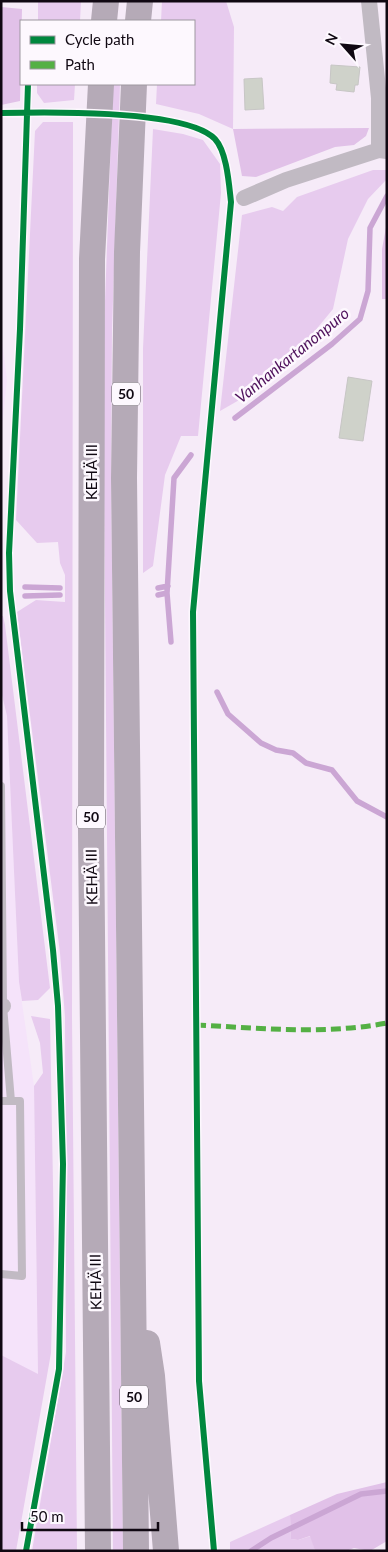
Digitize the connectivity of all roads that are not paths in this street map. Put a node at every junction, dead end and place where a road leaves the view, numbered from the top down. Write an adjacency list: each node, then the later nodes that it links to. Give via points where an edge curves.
1 (106, 1): 4 (highway)
2 (140, 1): 5 (highway)
3 (369, 1): 8 (street)
4 (104, 20)
5 (138, 20)
6 (101, 85): 17 (highway, KEHÄ III / 50, via 92,259 91,830)
7 (134, 85): 15 (highway, 50, via 127,252 124,478)
8 (383, 151): 9 (street, via 286,180)
9 (244, 198)
10 (1, 786): 11 (lane)
11 (2, 973): 12 (lane)
12 (2, 1006): 14 (lane)
13 (1, 1101): 14 (lane)
14 (12, 1101): 16 (lane, via 20,1101 22,1276)
15 (132, 1244): 18 (highway, 50); 19 (highway, via 152,1376)
16 (1, 1274)
17 (98, 1551)
18 (136, 1551)
19 (166, 1551)

